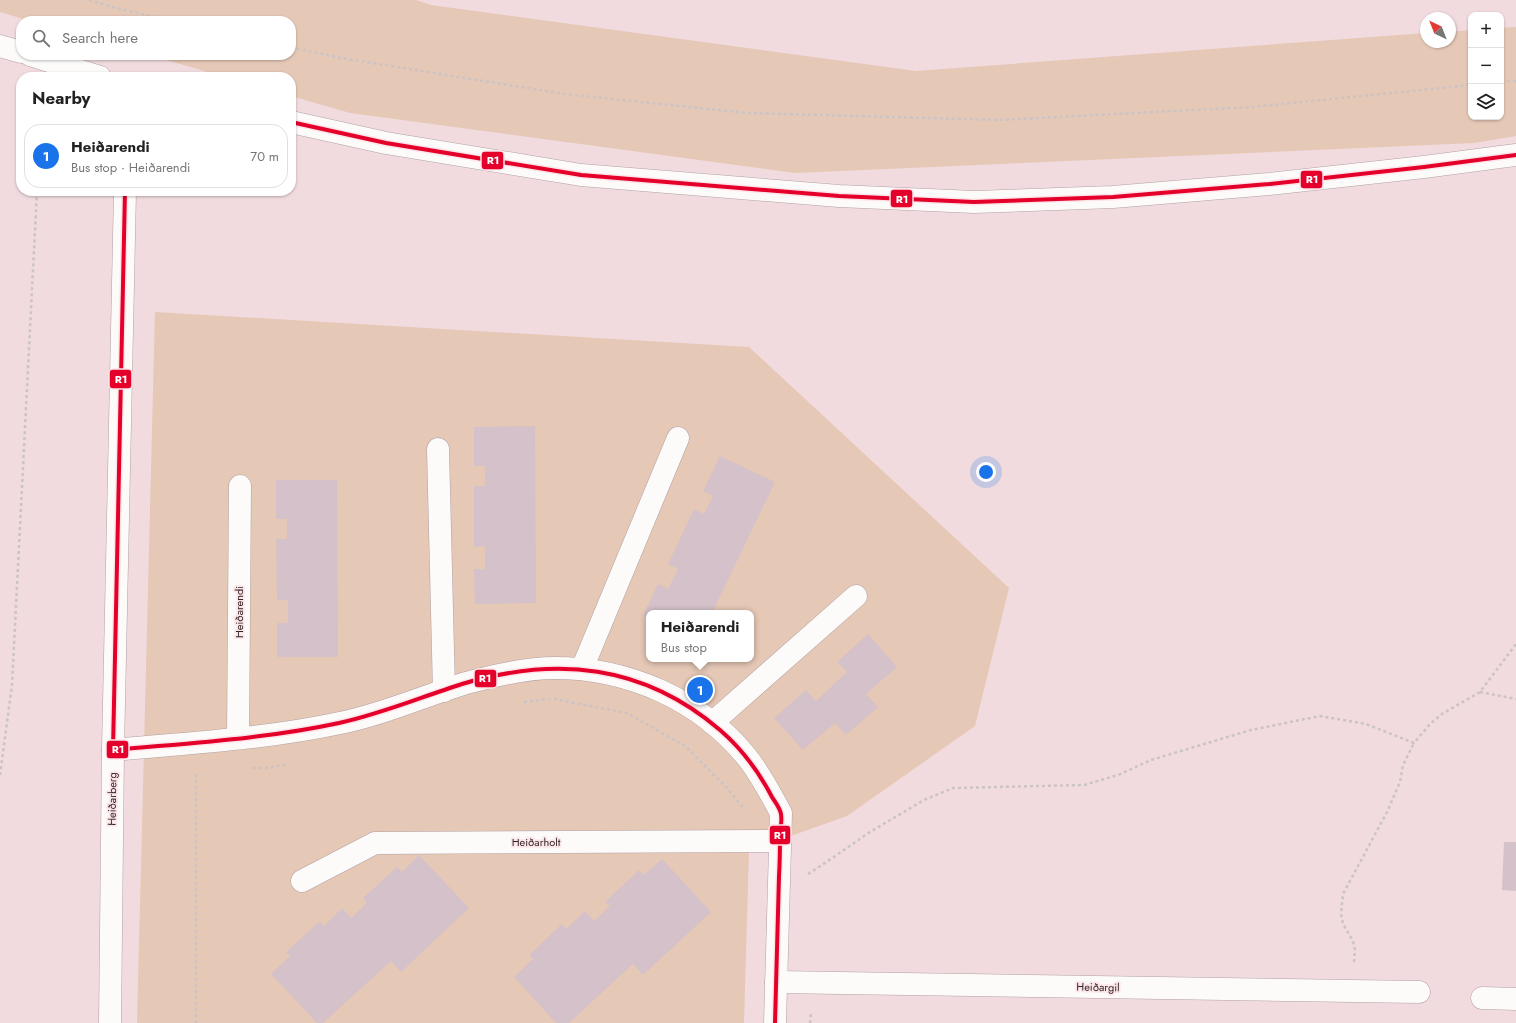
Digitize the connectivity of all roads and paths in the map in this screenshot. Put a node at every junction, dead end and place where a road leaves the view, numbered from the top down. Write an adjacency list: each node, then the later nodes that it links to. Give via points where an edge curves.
1 (89, 0): 2 (path)
2 (151, 16)
3 (0, 46): 5 (street)
4 (296, 48): 10 (path, via 341,58 564,94 755,113 999,120 1252,107)
5 (16, 51)
6 (46, 60): 7 (street)
7 (84, 72)
8 (1516, 81): 9 (path)
9 (1504, 82)
10 (1468, 85)
11 (296, 123): 12 (street, via 386,144 581,176 839,196 974,202 1113,197 1261,185)
12 (1516, 155)
13 (37, 196): 32 (path, via 12,685)
14 (125, 196): 29 (street, Heiðarberg)
15 (678, 438): 20 (street)
16 (438, 449): 21 (street)
17 (240, 486): 26 (street, Heiðarendi)
18 (856, 596): 25 (street)
19 (1516, 644): 22 (path)
20 (582, 669): 21 (street, via 524,671 477,680); 25 (street, via 639,681 696,710)
21 (444, 691): 26 (street, via 342,722)
22 (1480, 692): 23 (path); 28 (path, via 1442,714)
23 (1516, 699)
24 (516, 702): 33 (path, via 552,698 627,713 685,746 727,788 751,819)
25 (712, 723): 34 (street, via 746,756 765,784 781,813)
26 (238, 738): 27 (street)
27 (196, 742): 29 (street); 43 (path)
28 (1414, 743): 35 (path, via 1366,724 1320,716 1251,730 1151,760 1118,775 1084,785 953,788 924,800 890,820 802,877); 38 (path, via 1387,812 1343,894 1341,914 1343,924 1353,941 1354,959 1352,969 1346,978 1339,986)
29 (113, 750): 42 (street, Heiðarberg)
30 (288, 763): 31 (path, via 267,768)
31 (252, 768)
32 (0, 775)
33 (756, 841): 34 (street, Heiðarholt); 36 (street, Heiðarholt, via 375,843)
34 (780, 841): 35 (street)
35 (779, 877): 37 (street)
36 (302, 881)
37 (776, 982): 38 (street, Heiðargil); 44 (street)
38 (1330, 990): 39 (street, Heiðargil)
39 (1419, 992)
40 (1482, 998): 41 (street)
41 (1516, 999)
42 (110, 1023)
43 (196, 1023)
44 (775, 1023)

